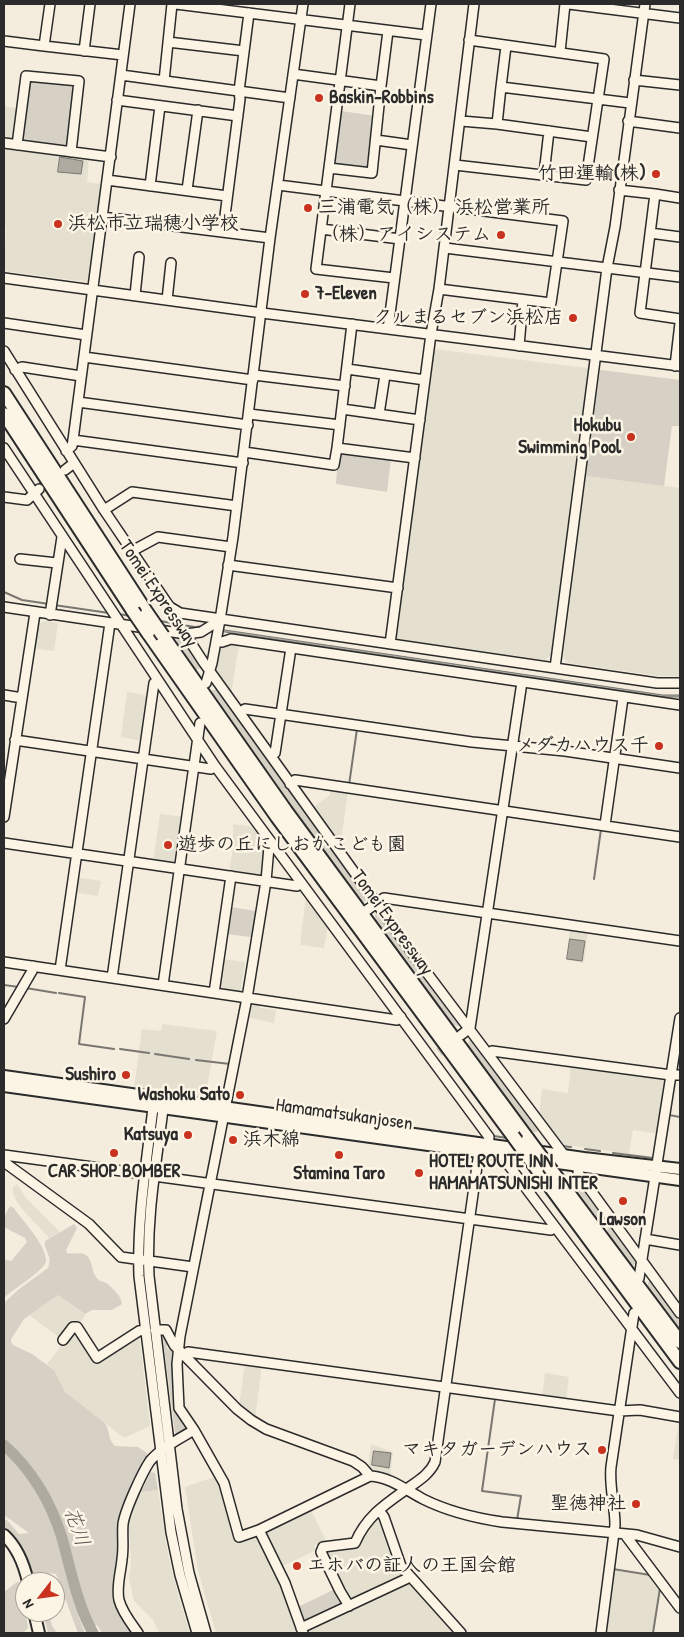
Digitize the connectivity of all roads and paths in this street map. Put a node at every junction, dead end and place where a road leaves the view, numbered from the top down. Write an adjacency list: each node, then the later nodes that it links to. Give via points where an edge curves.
1 (50, 4): 23 (street)
2 (90, 4): 25 (street)
3 (130, 4): 28 (street)
4 (172, 4): 22 (street)
5 (176, 4): 12 (street)
6 (303, 4): 16 (street)
7 (350, 4): 17 (street)
8 (431, 4): 19 (street)
9 (474, 4): 20 (street)
10 (565, 4): 27 (street)
11 (569, 4): 13 (street)
12 (212, 6): 14 (street)
13 (644, 9): 15 (street); 32 (street)
14 (249, 13): 16 (street); 26 (street)
15 (680, 18)
16 (301, 19): 17 (street); 29 (street)
17 (347, 24): 18 (street); 31 (street)
18 (388, 31): 19 (street); 35 (street)
19 (426, 35): 54 (street)
20 (469, 40): 24 (street); 45 (street)
21 (4, 41): 23 (street)
22 (168, 42): 26 (street); 33 (street)
23 (44, 46): 25 (street)
24 (506, 46): 27 (street); 36 (street)
25 (84, 51): 28 (street)
26 (244, 51): 37 (street)
27 (560, 52): 39 (street, via 604,59)
28 (123, 56): 30 (street)
29 (293, 74): 31 (street); 38 (street)
30 (121, 75): 33 (street); 40 (street)
31 (340, 80): 35 (street); 58 (street)
32 (634, 80): 34 (street); 41 (street)
33 (164, 81): 37 (street)
34 (680, 85)
35 (381, 86): 51 (street)
36 (501, 86): 39 (street); 47 (street)
37 (240, 91): 38 (street); 44 (street)
38 (290, 98): 61 (street)
39 (598, 99): 41 (street); 50 (street)
40 (118, 100): 42 (street); 56 (street)
41 (630, 103): 46 (street)
42 (160, 106): 43 (street); 62 (street)
43 (198, 110): 44 (street); 63 (street)
44 (238, 116): 67 (street)
45 (461, 121): 47 (street); 57 (street)
46 (628, 121): 48 (street); 64 (street)
47 (497, 124): 49 (street)
48 (680, 128)
49 (549, 131): 50 (street); 59 (street)
50 (592, 137): 59 (street, via 586,180)
51 (376, 140): 54 (street); 58 (street, via 372,173)
52 (4, 143): 53 (street)
53 (17, 145): 55 (street); 55 (street, via 26,76 79,81)
54 (412, 145): 69 (street)
55 (71, 152): 56 (street)
56 (110, 156): 60 (street)
57 (455, 164): 59 (street); 70 (street)
58 (329, 168): 65 (street)
59 (544, 174)
60 (107, 180): 62 (street); 71 (street)
61 (278, 185): 65 (street); 76 (street)
62 (150, 186): 63 (street)
63 (187, 190): 67 (street)
64 (619, 190): 66 (street); 82 (street)
65 (327, 192): 69 (street); 72 (street)
66 (655, 194): 68 (street); 74 (street)
67 (227, 196): 73 (street)
68 (680, 198)
69 (405, 201): 70 (street); 77 (street)
70 (450, 207): 78 (street); 80 (street, via 563,221)
71 (102, 217): 73 (street); 88 (street)
72 (321, 229): 77 (street); 86 (street, via 316,269)
73 (223, 231): 76 (street)
74 (650, 233): 75 (street); 83 (street)
75 (680, 237)
76 (270, 238): 92 (street)
77 (400, 239): 86 (street)
78 (445, 248): 80 (street); 87 (street)
79 (139, 257): 89 (street)
80 (558, 262): 82 (street); 91 (street, via 551,303)
81 (171, 264): 90 (street)
82 (607, 268): 83 (street); 102 (street)
83 (644, 272): 84 (street); 93 (street, via 640,313)
84 (680, 277)
85 (4, 278): 88 (street)
86 (394, 278): 97 (street)
87 (439, 289): 91 (street); 98 (street)
88 (93, 290): 89 (street); 99 (street)
89 (135, 295): 90 (street)
90 (167, 300): 92 (street)
91 (523, 300): 100 (street)
92 (262, 313): 96 (street); 109 (street)
93 (680, 319)
94 (4, 323): 99 (street)
95 (680, 323): 104 (street)
96 (352, 324): 97 (street); 106 (street)
97 (388, 329): 98 (street)
98 (431, 334): 100 (street); 110 (street)
99 (86, 335): 103 (street)
100 (519, 346): 102 (street)
101 (4, 351): 105 (street)
102 (596, 356): 104 (street); 149 (street)
103 (84, 357): 108 (street); 109 (street)
104 (678, 366)
105 (15, 370): 108 (street, via 22,367); 124 (street)
106 (347, 370): 107 (street); 111 (street)
107 (386, 375): 110 (street); 117 (street)
108 (81, 376): 113 (street)
109 (254, 377): 111 (street); 116 (street)
110 (425, 380): 118 (street)
111 (345, 386): 114 (street)
112 (4, 394): 237 (highway, Tomei Expressway, bridge, via 163,636 286,811)
113 (78, 402): 119 (street); 121 (street)
114 (342, 409): 117 (street); 120 (street)
115 (4, 414): 239 (highway, Tomei Expressway, bridge, via 148,634 277,817)
116 (249, 414): 119 (street); 120 (street)
117 (379, 414): 118 (street)
118 (420, 420): 126 (street)
119 (248, 425): 125 (street)
120 (340, 425): 123 (street)
121 (73, 440): 124 (street); 128 (street)
122 (4, 448): 130 (street)
123 (337, 448): 125 (street, via 334,465); 126 (street)
124 (66, 451): 127 (street)
125 (244, 452): 128 (street)
126 (415, 458): 140 (street)
127 (74, 463): 129 (street); 133 (street)
128 (243, 463): 132 (street)
129 (65, 470)
130 (36, 491): 131 (street, via 27,500); 134 (street)
131 (4, 497)
132 (237, 506): 133 (street, via 132,492); 135 (street)
133 (104, 510): 136 (street)
134 (62, 537): 138 (street); 144 (street)
135 (231, 547): 136 (street, via 158,537); 139 (street)
136 (132, 551): 145 (street, via 170,607)
137 (20, 559): 138 (street)
138 (57, 563): 142 (street)
139 (228, 565): 140 (street); 145 (street)
140 (398, 588): 148 (street)
141 (4, 607): 143 (street)
142 (50, 609): 143 (street); 144 (street)
143 (35, 612): 156 (street)
144 (115, 623): 146 (street); 151 (street); 165 (street)
145 (217, 629): 146 (street); 147 (street, via 222,642 231,639); 148 (street); 150 (street)
146 (189, 634): 150 (street, via 189,640)
147 (291, 648): 148 (street); 160 (street)
148 (390, 652): 149 (street); 152 (street)
149 (555, 668): 153 (street, via 657,683)
150 (210, 670): 154 (street); 159 (street)
151 (158, 680): 163 (street); 168 (street, via 154,683)
152 (522, 682): 157 (street); 164 (street)
153 (680, 683)
154 (206, 684)
155 (4, 695): 156 (street)
156 (22, 698): 162 (street)
157 (623, 698): 158 (street); 167 (street)
158 (680, 706)
159 (240, 712): 160 (street, via 244,709); 166 (street)
160 (281, 714): 164 (street); 166 (street, via 275,752)
161 (200, 723): 163 (street)
162 (15, 740): 165 (street); 172 (street)
163 (198, 741): 169 (street); 170 (street)
164 (512, 746): 167 (street); 174 (street)
165 (92, 752): 168 (street); 180 (street)
166 (271, 756): 173 (street)
167 (614, 758): 171 (street); 176 (street)
168 (143, 759): 169 (street); 181 (street)
169 (194, 766): 170 (street, via 211,769); 182 (street)
170 (215, 766): 179 (street)
171 (680, 768)
172 (6, 781): 175 (street)
173 (290, 784): 174 (street, via 295,780); 186 (street)
174 (502, 810): 176 (street); 188 (street)
175 (4, 816)
176 (605, 826): 177 (street)
177 (680, 836)
178 (4, 843): 180 (street)
179 (273, 844): 184 (street, via 269,847); 185 (street)
180 (77, 854): 181 (street); 194 (street)
181 (129, 861): 182 (street); 195 (street)
182 (180, 868): 183 (street); 196 (street)
183 (231, 876): 184 (street); 197 (street)
184 (266, 881): 185 (street, via 297,886); 198 (street)
185 (301, 883): 190 (street)
186 (376, 903): 187 (street); 188 (street, via 384,898); 202 (street)
187 (367, 910)
188 (486, 913): 191 (street); 202 (street)
189 (345, 926): 190 (street)
190 (338, 932): 199 (street)
191 (680, 941)
192 (4, 962): 193 (street)
193 (32, 966): 194 (street); 201 (street)
194 (60, 970): 195 (street)
195 (112, 978): 196 (street)
196 (163, 985): 197 (street)
197 (214, 993): 198 (street)
198 (247, 998): 199 (street, via 397,1020); 211 (street)
199 (400, 1017): 206 (street)
200 (680, 1018): 207 (street)
201 (4, 1020)
202 (470, 1028): 203 (street); 205 (street)
203 (461, 1035)
204 (439, 1052): 206 (street)
205 (488, 1054): 207 (street, via 492,1051); 215 (street)
206 (431, 1058): 212 (street, via 489,1136)
207 (676, 1075): 220 (street)
208 (4, 1076): 210 (main road, Hamamatsukanjosen)
209 (4, 1086): 210 (main road, Hamamatsukanjosen)
210 (159, 1103): 211 (main road, Hamamatsukanjosen); 221 (street)
211 (224, 1112): 212 (main road, Hamamatsukanjosen); 213 (main road, Hamamatsukanjosen); 223 (street)
212 (488, 1144): 215 (main road, Hamamatsukanjosen)
213 (479, 1152): 216 (main road, Hamamatsukanjosen); 224 (street)
214 (4, 1155): 221 (street)
215 (564, 1155): 220 (main road, Hamamatsukanjosen)
216 (508, 1156): 218 (main road, Hamamatsukanjosen); 225 (street, via 507,1164)
217 (4, 1162): 228 (street, via 89,1224 118,1256)
218 (579, 1165): 220 (main road, Hamamatsukanjosen); 229 (street, via 578,1173)
219 (680, 1169): 220 (main road, Hamamatsukanjosen)
220 (656, 1171): 222 (main road, Hamamatsukanjosen); 226 (street)
221 (149, 1175): 223 (street); 228 (street, via 139,1220)
222 (680, 1180)
223 (210, 1183): 224 (street); 230 (street)
224 (470, 1219): 225 (street, via 551,1230); 240 (street)
225 (555, 1227): 234 (street)
226 (645, 1239): 227 (street); 229 (street)
227 (680, 1245)
228 (143, 1260): 230 (street); 235 (street)
229 (642, 1261): 231 (street); 233 (street)
230 (193, 1267): 238 (street)
231 (639, 1278)
232 (634, 1313): 234 (street)
233 (680, 1313)
234 (632, 1329): 241 (street); 242 (street)
235 (150, 1330): 236 (street, via 139,1331 96,1358 77,1327 73,1327); 238 (street, via 166,1330); 245 (street); 246 (street)
236 (63, 1340)
237 (680, 1342)
238 (181, 1351): 240 (street); 244 (street, via 176,1364 179,1408); 247 (street, via 237,1410 251,1420 266,1429 353,1461)
239 (680, 1362)
240 (446, 1387): 242 (street); 248 (street, via 435,1462 430,1471)
241 (680, 1393)
242 (619, 1411): 243 (street, via 640,1410); 251 (street, via 610,1476)
243 (680, 1417)
244 (194, 1430): 245 (street); 250 (street, via 224,1483 239,1537)
245 (169, 1445): 246 (street); 262 (street, via 184,1552)
246 (160, 1452): 260 (street, via 150,1462 128,1505 123,1523 118,1598); 261 (street, via 175,1554)
247 (370, 1476): 248 (street, via 383,1478); 250 (street)
248 (406, 1490): 249 (street); 251 (street, via 464,1514 491,1520)
249 (379, 1510): 256 (street, via 401,1566); 257 (street, via 367,1521 355,1543 324,1547 321,1552)
250 (259, 1530): 259 (street, via 285,1583)
251 (615, 1533): 252 (street); 264 (street)
252 (626, 1534): 254 (street); 258 (street)
253 (4, 1535): 255 (main road, via 16,1550)
254 (680, 1547)
255 (25, 1572)
256 (410, 1576): 257 (street); 263 (street)
257 (349, 1606): 259 (street)
258 (680, 1608)
259 (302, 1631)
260 (138, 1633)
261 (197, 1633)
262 (206, 1633)
263 (461, 1633)
264 (601, 1633)

